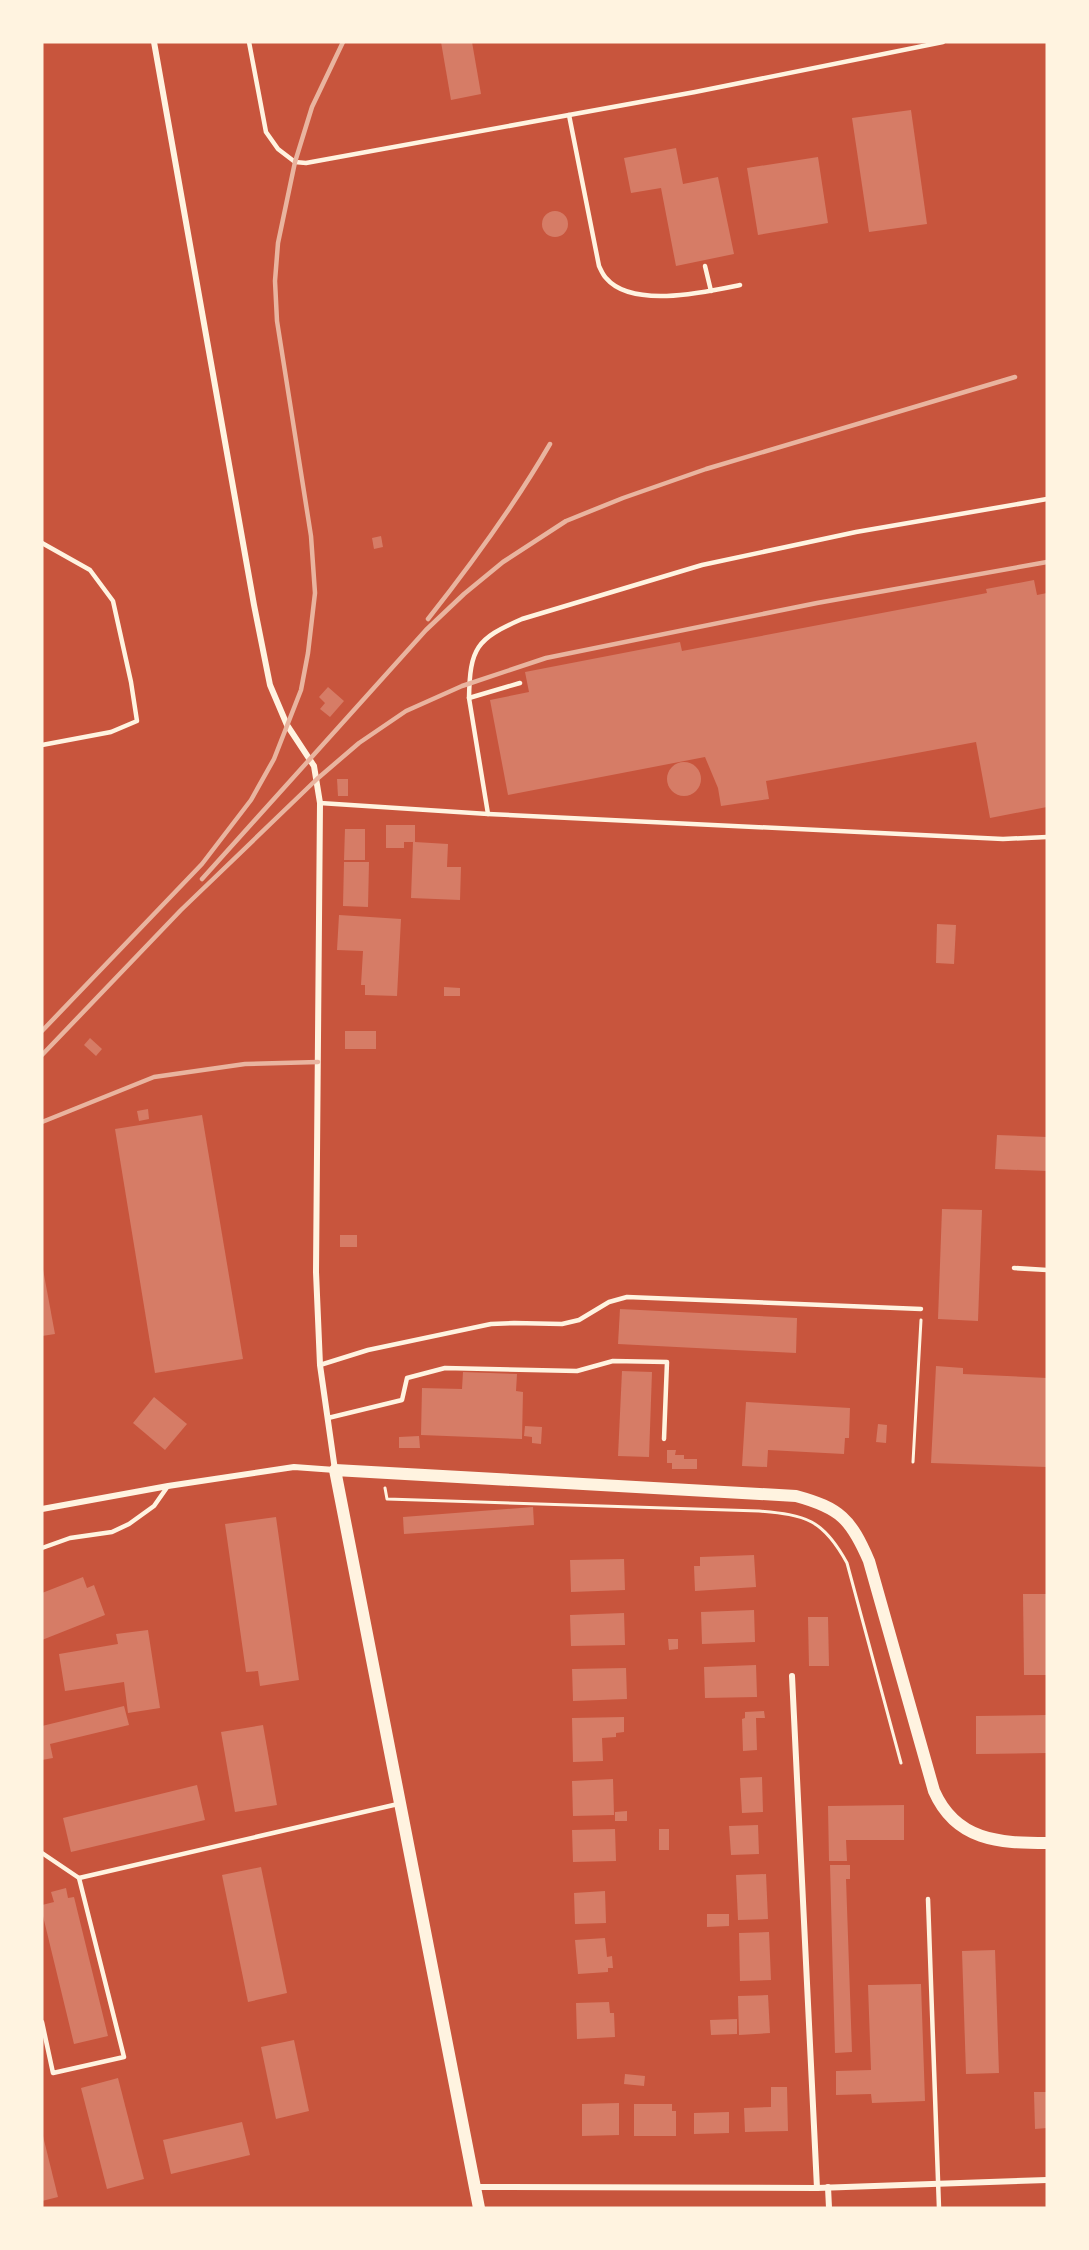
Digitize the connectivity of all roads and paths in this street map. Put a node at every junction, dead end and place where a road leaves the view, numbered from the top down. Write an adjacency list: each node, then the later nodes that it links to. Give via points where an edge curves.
1 (154, 42): 13 (street, via 270,685 288,725 314,766)
2 (249, 42): 4 (lane, via 266,132 278,149 295,162)
3 (943, 42): 4 (lane)
4 (569, 115): 7 (lane, via 599,266 606,278 637,294 660,297)
5 (705, 266): 7 (lane)
6 (740, 285): 7 (lane)
7 (711, 291)
8 (1047, 499): 11 (lane, via 856,532 702,565 522,619 501,628 474,653)
9 (42, 543): 12 (lane, via 90,570 113,601 137,721 111,732)
10 (519, 683): 11 (lane)
11 (469, 698): 14 (lane)
12 (42, 745)
13 (320, 803): 14 (lane); 19 (street, via 316,1272)
14 (488, 814): 15 (lane, via 1003,839)
15 (1047, 837)
16 (1014, 1268): 17 (lane)
17 (1047, 1270)
18 (921, 1309): 19 (lane, via 627,1297 562,1324 491,1324 368,1350); 22 (path)
19 (320, 1365): 20 (street)
20 (328, 1418): 21 (lane, via 402,1400 407,1378 445,1368 577,1371 614,1360 667,1362); 23 (street)
21 (664, 1439)
22 (913, 1462)
23 (335, 1470): 24 (main road); 25 (street, via 294,1467); 30 (main road)
24 (382, 1473): 29 (path, via 387,1499 759,1511 792,1514 819,1526 847,1563); 31 (main road, via 796,1496 832,1508 851,1526 869,1561 940,1805 963,1828 981,1837 1002,1842)
25 (168, 1486): 26 (street); 27 (lane, via 154,1506 129,1524 112,1532 70,1538)
26 (42, 1509)
27 (42, 1548)
28 (792, 1676): 40 (street)
29 (901, 1763)
30 (400, 1803): 33 (lane); 38 (main road)
31 (1047, 1843)
32 (42, 1853): 33 (lane)
33 (79, 1878): 35 (lane, via 124,2057 53,2073)
34 (928, 1899): 37 (lane)
35 (42, 2022)
36 (1047, 2180): 37 (street)
37 (938, 2184): 39 (street); 43 (lane)
38 (475, 2187): 40 (street); 41 (main road)
39 (828, 2187): 40 (street); 42 (street)
40 (817, 2188)
41 (479, 2208)
42 (829, 2208)
43 (939, 2208)

